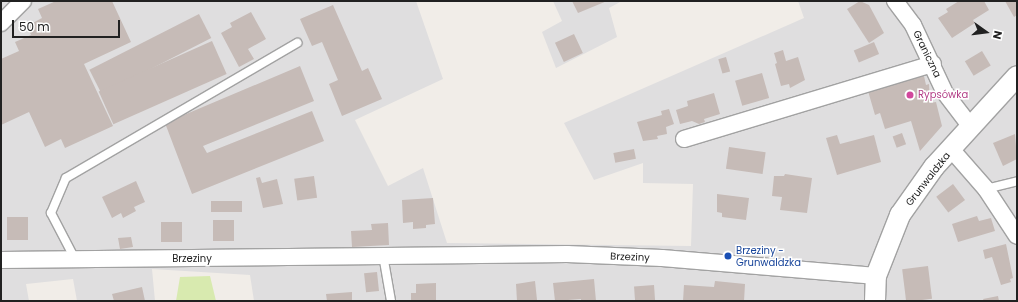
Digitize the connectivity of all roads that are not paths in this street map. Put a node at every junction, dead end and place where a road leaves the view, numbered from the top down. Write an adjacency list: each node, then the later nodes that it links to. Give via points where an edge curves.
1 (23, 1): 3 (street)
2 (895, 1): 5 (street, Graniczna, via 913,25)
3 (1, 23)
4 (297, 43): 14 (lane, via 66,178 51,213)
5 (933, 64): 7 (street, Graniczna, via 945,94); 8 (street)
6 (1017, 76): 7 (street, Grunwaldzka)
7 (971, 127): 9 (street, Grunwaldzka)
8 (684, 139)
9 (951, 149): 11 (street); 16 (street, Grunwaldzka, via 900,215)
10 (1017, 181): 11 (lane)
11 (986, 189): 12 (street)
12 (1017, 236)
13 (383, 255): 14 (street, Brzeziny); 16 (street, Brzeziny, via 567,254 662,258); 17 (lane)
14 (75, 259): 15 (street, Brzeziny)
15 (1, 260)
16 (876, 276): 18 (street, Grunwaldzka)
17 (391, 301)
18 (875, 301)

